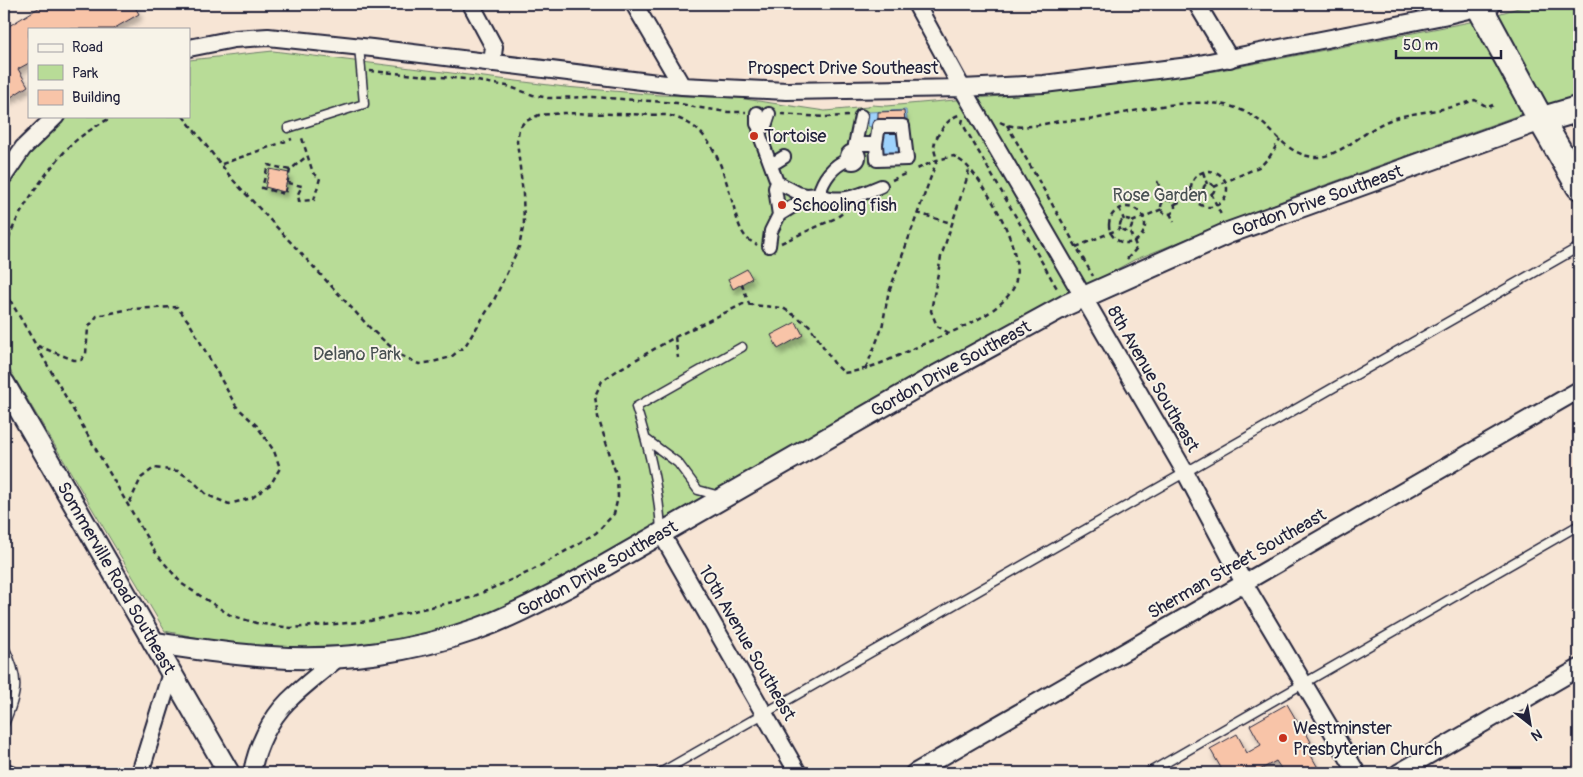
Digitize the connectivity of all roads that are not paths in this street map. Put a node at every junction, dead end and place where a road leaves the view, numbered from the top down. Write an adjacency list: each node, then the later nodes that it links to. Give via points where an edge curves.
1 (471, 4): 9 (street, via 494,47)
2 (634, 4): 10 (street)
3 (916, 4): 11 (street, 8th Avenue Southeast)
4 (1197, 4): 8 (street)
5 (1484, 5): 8 (street, Prospect Drive Southeast); 16 (main road)
6 (359, 46): 7 (street, Prospect Drive Southeast, via 268,37 234,39); 9 (street, Prospect Drive Southeast); 17 (lane, via 364,104)
7 (190, 48)
8 (1230, 59): 11 (street, Prospect Drive Southeast, via 1044,84)
9 (492, 63): 10 (street, Prospect Drive Southeast)
10 (682, 86): 11 (street, Prospect Drive Southeast, via 787,91)
11 (962, 88): 30 (street, 8th Avenue Southeast)
12 (1579, 109): 16 (main road, Gordon Drive Southeast)
13 (763, 113): 21 (street, via 757,124)
14 (861, 116): 19 (street)
15 (54, 118): 22 (street, via 23,148)
16 (1541, 120): 25 (main road); 30 (street, Gordon Drive Southeast, via 1228,233)
17 (288, 128)
18 (876, 144): 19 (street)
19 (852, 152): 26 (street)
20 (784, 157): 21 (street)
21 (771, 165): 23 (street)
22 (4, 176)
23 (777, 182): 26 (street); 27 (street)
24 (881, 186): 26 (street, via 859,196 845,198)
25 (1579, 186)
26 (813, 195): 27 (street)
27 (780, 215): 28 (street, via 771,231)
28 (769, 246)
29 (1579, 247): 35 (lane)
30 (1083, 297): 35 (street, 8th Avenue Southeast); 36 (street, Gordon Drive Southeast, via 927,381)
31 (742, 347): 34 (lane, via 636,407)
32 (4, 383): 40 (street, Sommerville Road Southeast)
33 (1579, 390): 39 (street, Sherman Street Southeast)
34 (647, 440): 36 (lane, via 678,463 698,490); 38 (lane)
35 (1185, 472): 39 (street, 8th Avenue Southeast); 46 (lane)
36 (724, 497): 38 (street, Gordon Drive Southeast)
37 (1579, 525): 45 (lane)
38 (661, 533): 42 (street, Gordon Drive Southeast, via 525,609 477,629 394,651); 46 (street, 10th Avenue Southeast)
39 (1244, 584): 45 (street, 8th Avenue Southeast); 55 (street, Sherman Street Southeast)
40 (154, 643): 42 (street, Gordon Drive Southeast, via 271,657); 44 (street, Sommerville Road Southeast)
41 (4, 647): 47 (lane, via 16,680 15,695)
42 (339, 657): 52 (street, via 287,701 259,747)
43 (1579, 668): 58 (street)
44 (171, 674): 50 (street); 51 (street, Sommerville Road Southeast)
45 (1303, 683): 56 (lane); 57 (street, 8th Avenue Southeast)
46 (764, 712): 53 (lane); 54 (street, 10th Avenue Southeast)
47 (4, 724)
48 (4, 772): 49 (street)
49 (9, 773)
50 (140, 773)
51 (229, 773)
52 (252, 773)
53 (660, 773)
54 (798, 773)
55 (914, 773)
56 (1148, 773)
57 (1357, 773)
58 (1398, 773)

